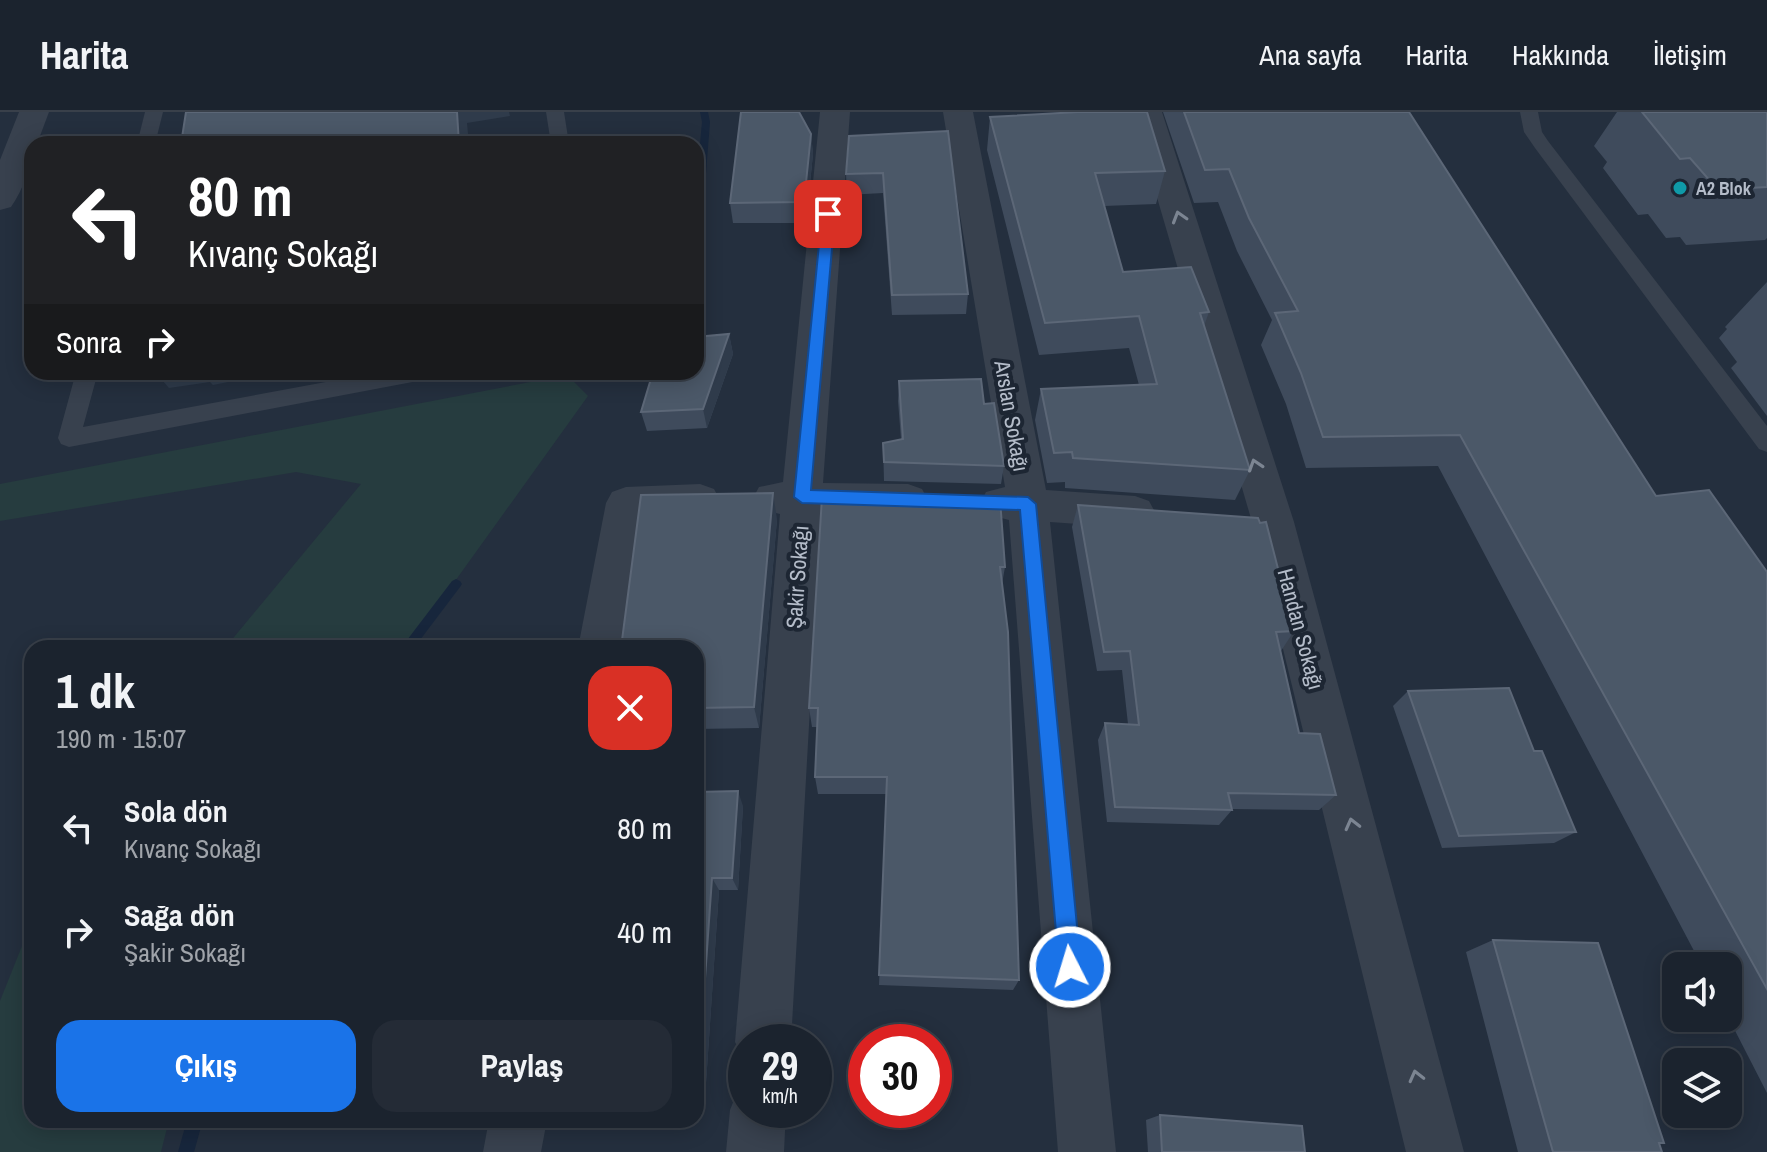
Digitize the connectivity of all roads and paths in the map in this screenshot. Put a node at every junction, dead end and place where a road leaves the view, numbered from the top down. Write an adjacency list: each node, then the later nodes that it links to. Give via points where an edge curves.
1 (34, 112): 8 (street)
2 (154, 112): 9 (lane)
3 (555, 112): 10 (lane)
4 (835, 112): 16 (street, Şakir Sokağı)
5 (958, 112): 17 (street, Arslan Sokağı)
6 (1147, 112): 20 (street, Handan Sokağı, one-way to 6)
7 (1529, 112): 15 (lane, via 1541,144)
8 (25, 136)
9 (148, 136)
10 (559, 136)
11 (24, 138): 12 (street)
12 (0, 200)
13 (85, 380): 14 (lane, via 69,438)
14 (380, 380)
15 (1767, 443)
16 (802, 497): 17 (street); 21 (street, via 626,503); 22 (street, Şakir Sokağı)
17 (1028, 504): 18 (street); 27 (street, Arslan Sokağı)
18 (1166, 514)
19 (1227, 519): 20 (street)
20 (1273, 522): 28 (street, Handan Sokağı, one-way to 20)
21 (601, 640)
22 (764, 1024)
23 (516, 1128): 25 (street)
24 (757, 1128): 26 (street)
25 (512, 1152)
26 (755, 1152)
27 (1087, 1152)
28 (1435, 1152)

